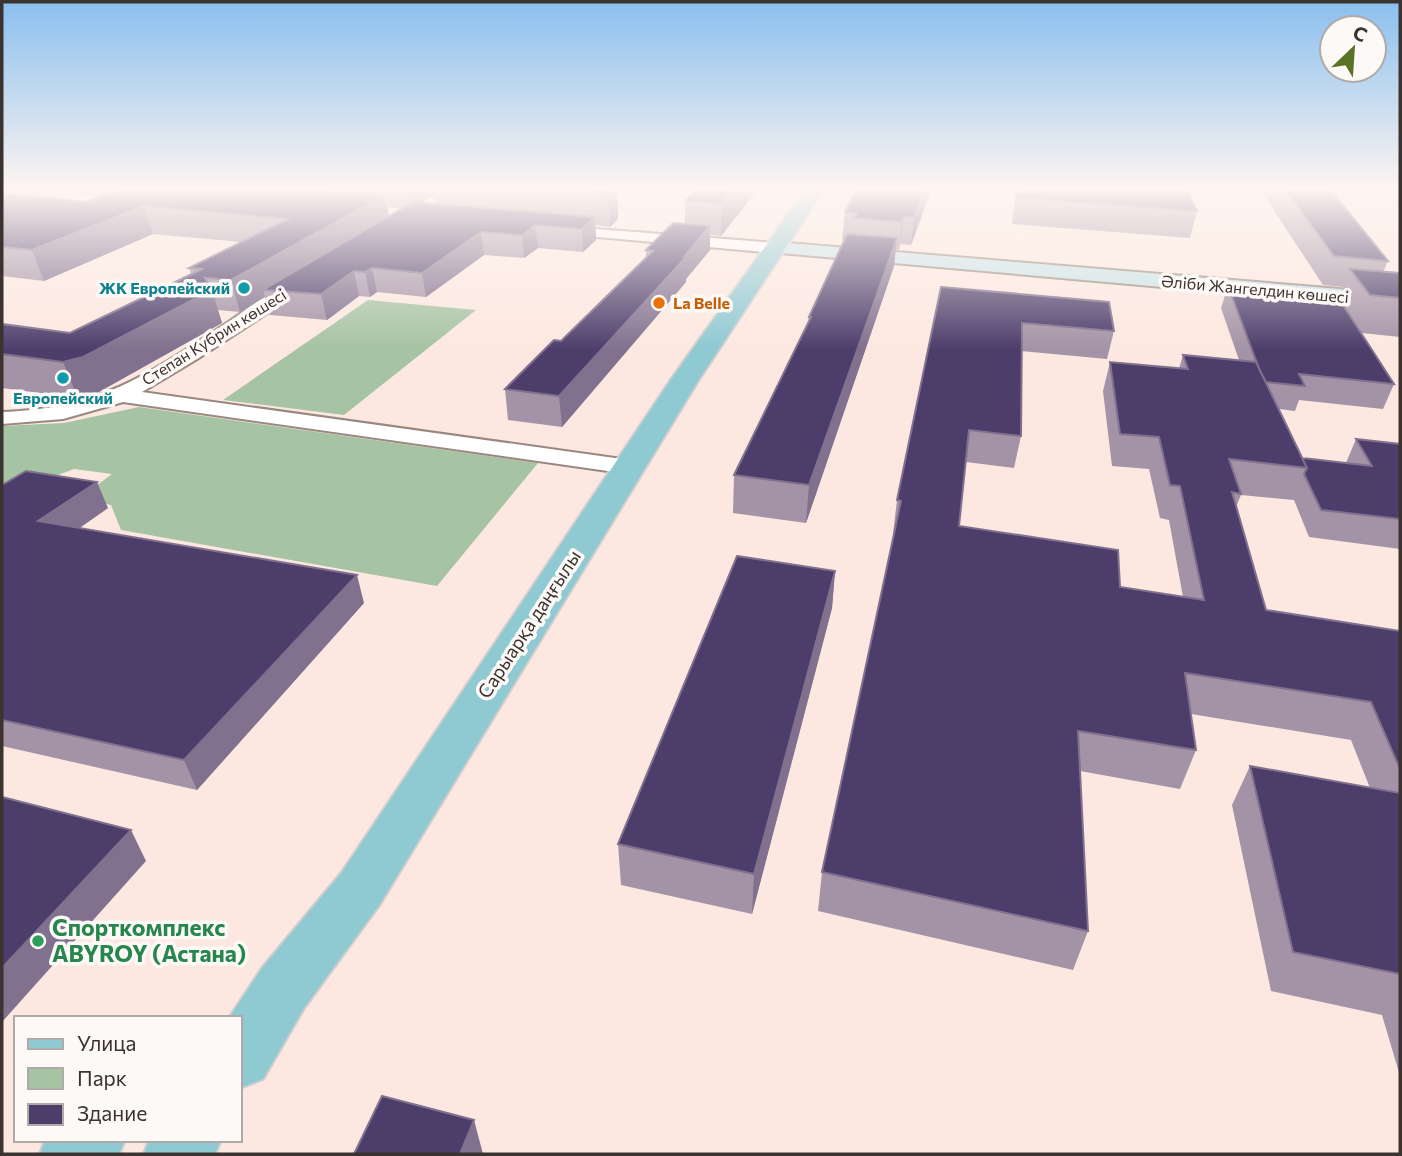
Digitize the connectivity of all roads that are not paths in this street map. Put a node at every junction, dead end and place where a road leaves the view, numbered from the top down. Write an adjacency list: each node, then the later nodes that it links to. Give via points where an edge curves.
1 (704, 242): 3 (street)
2 (780, 242): 3 (main road, Сарыарқа даңғылы)
3 (776, 248): 5 (street, Әліби Жангелдин көшесі); 8 (main road, Сарыарқа даңғылы)
4 (319, 272): 6 (street, Степан Кубрин көшесі)
5 (1400, 301)
6 (121, 395): 7 (street, Степан Кубрин көшесі, via 67,412); 8 (street)
7 (2, 418)
8 (629, 467): 9 (main road, Сарыарқа даңғылы, via 361,888)
9 (261, 1005): 10 (main road, Сарыарқа даңғылы)
10 (242, 1052)
11 (89, 1142): 12 (main road)
12 (74, 1154)

